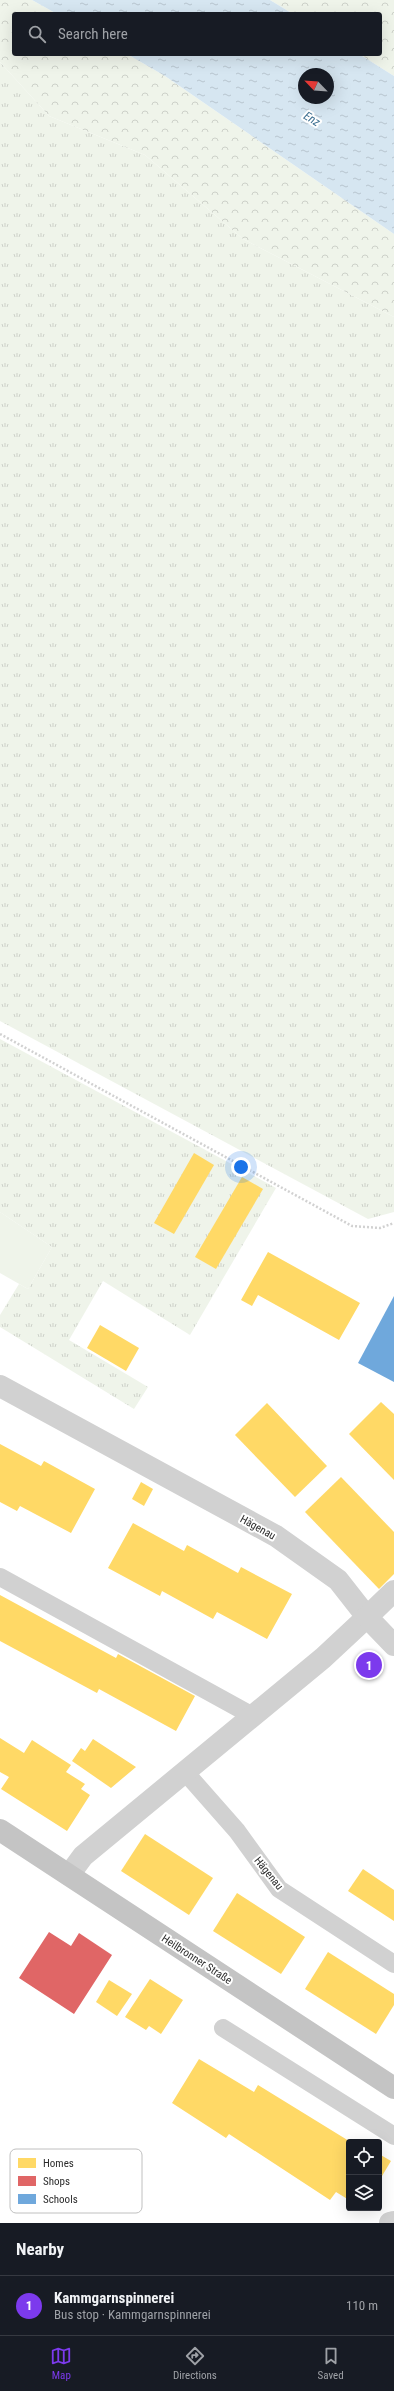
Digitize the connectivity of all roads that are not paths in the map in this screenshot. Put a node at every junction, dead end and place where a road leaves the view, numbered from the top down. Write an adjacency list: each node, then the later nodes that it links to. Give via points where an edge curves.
1 (0, 1386): 4 (street, Hägenau, via 276,1536 338,1580)
2 (0, 1577): 6 (lane)
3 (394, 1590): 4 (street)
4 (367, 1617): 5 (street, Hägenau); 6 (street, via 323,1658)
5 (394, 1645)
6 (253, 1716): 7 (street)
7 (186, 1773): 9 (street, via 83,1856); 10 (lane, Hägenau, via 237,1831 279,1889)
8 (0, 1830): 9 (main road, Heilbronner Straße)
9 (68, 1875): 12 (main road, Heilbronner Straße)
10 (394, 1964)
11 (223, 2028): 13 (lane)
12 (394, 2088)
13 (394, 2136)
14 (394, 2222): 15 (street)
15 (390, 2223)

